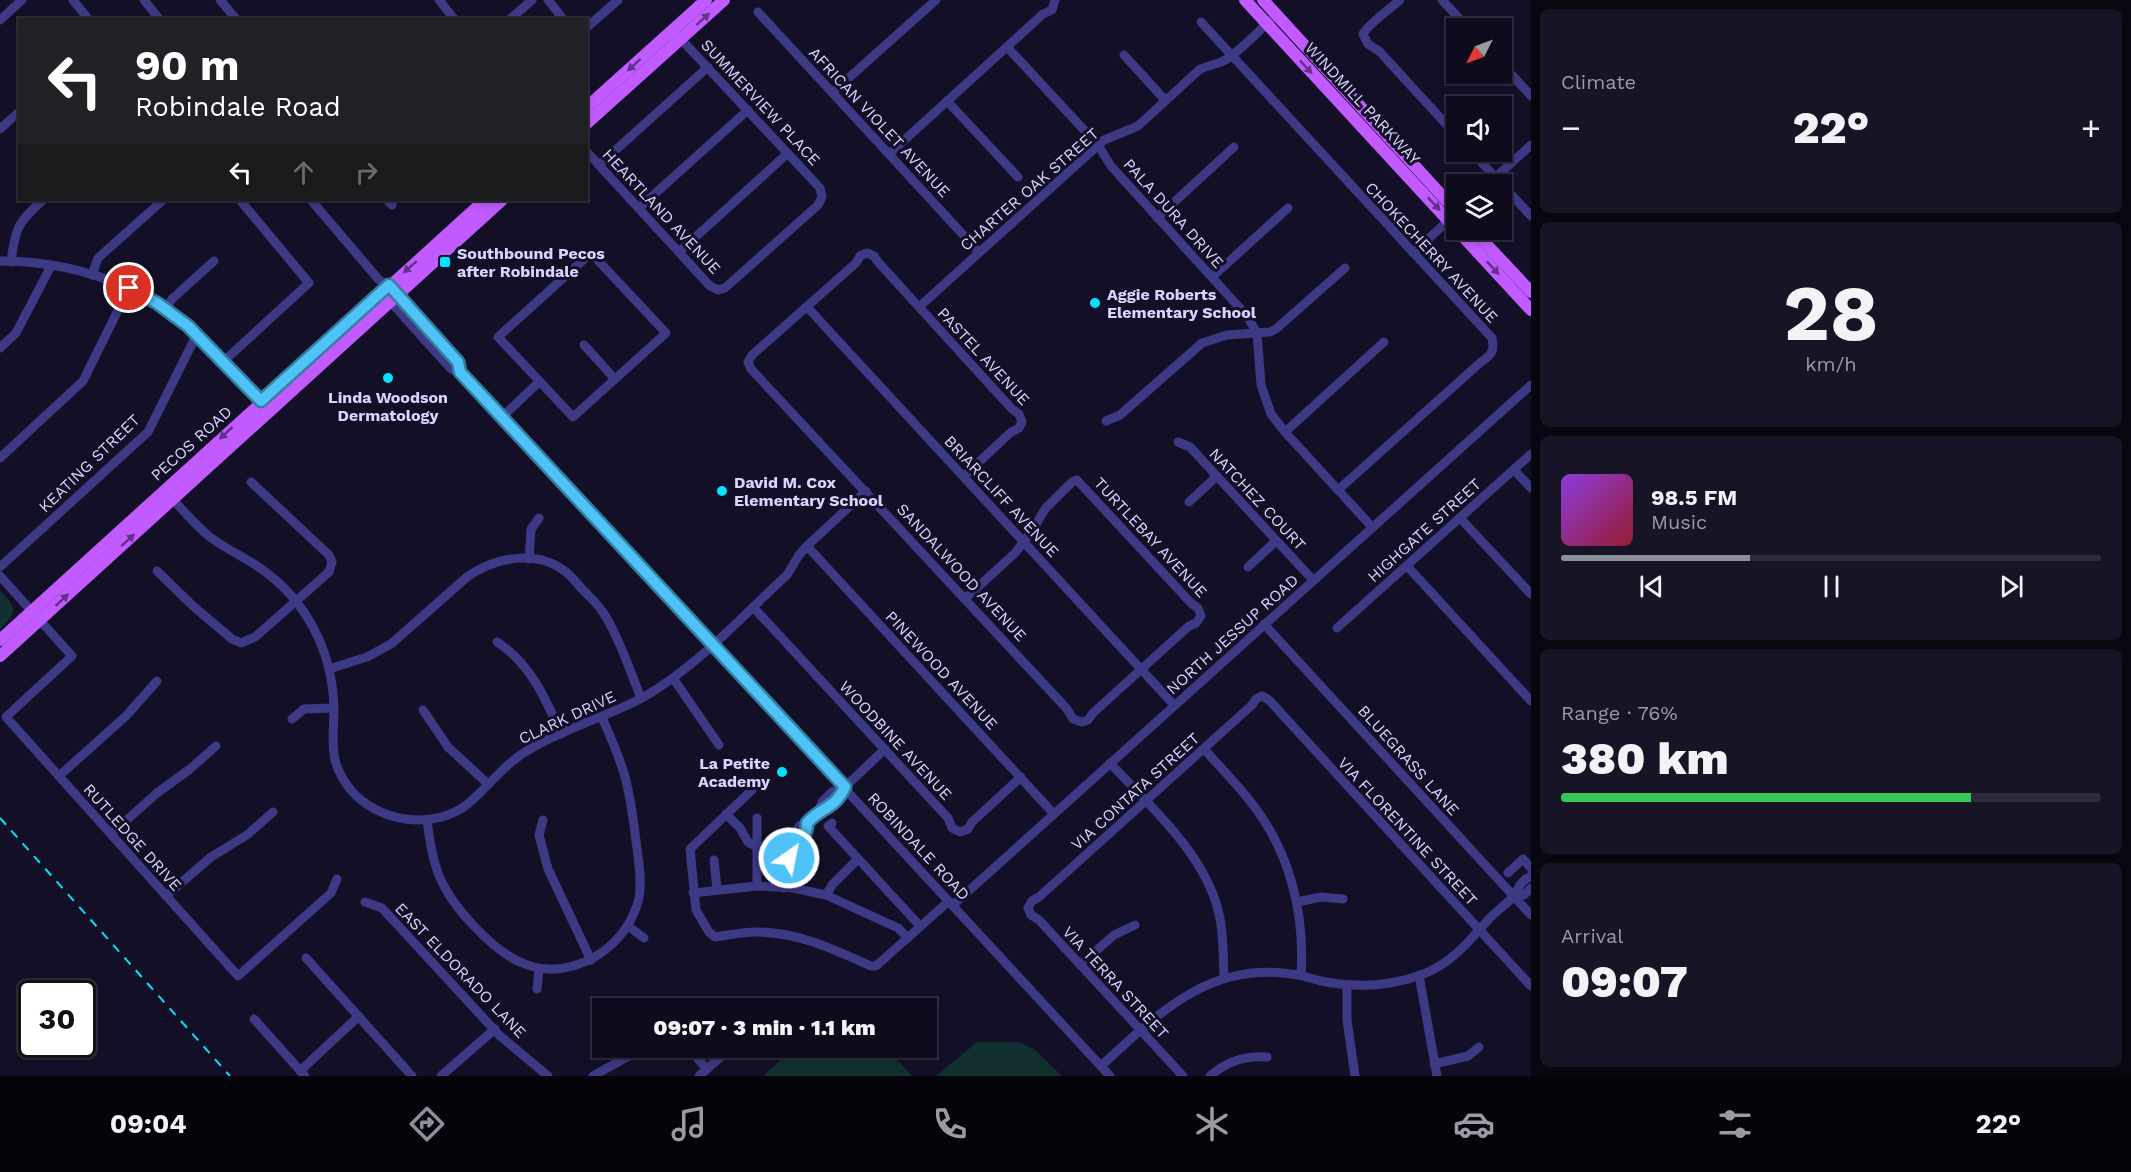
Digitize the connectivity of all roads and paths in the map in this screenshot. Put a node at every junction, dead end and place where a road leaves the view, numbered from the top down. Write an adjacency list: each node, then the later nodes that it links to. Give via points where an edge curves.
1 (22, 0): 26 (street)
2 (73, 0): 19 (street)
3 (144, 0): 20 (street)
4 (220, 0): 21 (street)
5 (439, 0): 22 (street)
6 (532, 0): 23 (street)
7 (548, 0): 24 (street)
8 (618, 0): 29 (street)
9 (706, 0): 30 (main road)
10 (724, 0): 30 (main road, one-way to 10)
11 (936, 0): 36 (street)
12 (1245, 0): 28 (main road, WINDMILL PARKWAY)
13 (1263, 0): 18 (main road, WINDMILL PARKWAY)
14 (1400, 0): 44 (street, via 1367,27 1364,34 1368,44)
15 (1442, 0): 25 (street)
16 (1055, 1): 31 (street, via 1052,10)
17 (758, 12): 36 (street, AFRICAN VIOLET AVENUE)
18 (1277, 15): 28 (street, CHARTER OAK STREET); 65 (main road, WINDMILL PARKWAY)
19 (87, 18)
20 (158, 18)
21 (235, 18)
22 (453, 18)
23 (511, 18)
24 (562, 18)
25 (1459, 18)
26 (0, 20)
27 (1201, 22): 33 (street, CHOKECHERRY AVENUE)
28 (1267, 24): 33 (street, CHARTER OAK STREET); 66 (main road, WINDMILL PARKWAY, one-way to 66)
29 (588, 26)
30 (677, 34): 34 (street, SUMMERVIEW PLACE); 40 (main road, one-way to 40); 43 (main road)
31 (1007, 47): 39 (street); 46 (street, PALA DURA DRIVE)
32 (1124, 55): 38 (street)
33 (1231, 56): 38 (street, CHARTER OAK STREET, via 1199,70); 75 (street, CHOKECHERRY AVENUE)
34 (708, 67): 41 (street, SUMMERVIEW PLACE); 52 (street)
35 (1512, 75): 37 (street)
36 (832, 92): 51 (street, AFRICAN VIOLET AVENUE)
37 (1531, 96)
38 (1166, 100): 46 (street, CHARTER OAK STREET, via 1138,126)
39 (947, 101): 51 (street); 54 (street)
40 (588, 106)
41 (748, 110): 50 (street, SUMMERVIEW PLACE); 63 (street)
42 (18, 113): 45 (street)
43 (588, 122)
44 (1446, 124)
45 (0, 129)
46 (1098, 145): 68 (street, PALA DURA DRIVE, via 1111,166); 74 (street, CHARTER OAK STREET)
47 (1531, 145): 53 (street)
48 (1234, 147): 68 (street)
49 (588, 153): 52 (street, HEARTLAND AVENUE)
50 (788, 153): 73 (street); 84 (street, SUMMERVIEW PLACE, via 820,188 822,197 818,205 738,278)
51 (889, 154): 74 (street, AFRICAN VIOLET AVENUE)
52 (599, 165): 63 (street, HEARTLAND AVENUE)
53 (1500, 174)
54 (1018, 177)
55 (1512, 199): 67 (street)
56 (43, 201): 78 (street, via 19,225)
57 (162, 201): 81 (street, via 98,258)
58 (241, 201): 96 (street, via 309,283)
59 (312, 201): 85 (street, ROBINDALE ROAD)
60 (483, 201): 85 (main road, PECOS ROAD, one-way to 85)
61 (483, 201): 70 (main road, via 466,226)
62 (501, 201): 70 (main road, PECOS ROAD)
63 (639, 208): 73 (street, HEARTLAND AVENUE)
64 (1288, 208): 82 (street)
65 (1446, 211)
66 (1446, 212)
67 (1531, 216)
68 (1157, 218): 82 (street, PALA DURA DRIVE)
69 (1446, 228): 75 (street)
70 (469, 230): 85 (main road, PECOS ROAD)
71 (1471, 240): 90 (main road, WINDMILL PARKWAY, one-way to 90)
72 (1482, 240): 86 (main road)
73 (679, 252): 84 (street, HEARTLAND AVENUE)
74 (979, 252): 88 (street, CHARTER OAK STREET)
75 (1413, 253): 113 (street, CHOKECHERRY AVENUE, via 1492,338 1494,347 1490,356)
76 (0, 261): 78 (street)
77 (214, 261): 89 (street)
78 (11, 262): 79 (street)
79 (51, 266): 81 (street); 95 (street, via 16,333)
80 (1345, 268): 91 (street, via 1276,329)
81 (92, 275): 83 (street)
82 (1212, 277): 91 (street, PALA DURA DRIVE)
83 (129, 288): 89 (street); 107 (street, via 83,381)
84 (718, 290)
85 (387, 291): 100 (main road, PECOS ROAD); 101 (main road, PECOS ROAD); 102 (street, ROBINDALE ROAD, via 451,369 460,372)
86 (1531, 292)
87 (807, 307): 88 (street, PASTEL AVENUE, via 867,253); 109 (street, BRIARCLIFF AVENUE); 114 (street, SANDALWOOD AVENUE, via 748,362)
88 (919, 307): 109 (street, PASTEL AVENUE, via 1019,414 1022,422)
89 (166, 309): 92 (street)
90 (1531, 310)
91 (1257, 333): 103 (street, via 1218,336 1202,343 1120,415); 104 (street, via 1263,394 1271,414)
92 (197, 334): 96 (street); 125 (street, KEATING STREET, via 148,432)
93 (1384, 342): 104 (street)
94 (584, 345): 97 (street)
95 (0, 348)
96 (224, 361): 100 (street)
97 (615, 379): 98 (street, via 573,417); 98 (street, via 666,333 591,252 498,337)
98 (539, 382): 102 (street)
99 (1531, 385): 119 (street, NORTH JESSUP ROAD)
100 (261, 401): 101 (street); 115 (main road, PECOS ROAD, one-way to 115)
101 (273, 408): 115 (main road, PECOS ROAD)
102 (502, 417): 139 (street, ROBINDALE ROAD)
103 (1106, 421)
104 (1285, 432): 113 (street)
105 (1178, 442): 110 (street, NATCHEZ COURT, via 1190,447)
106 (1531, 454): 108 (street, HIGHGATE STREET)
107 (0, 458)
108 (1514, 470): 112 (street); 118 (street, HIGHGATE STREET)
109 (964, 476): 121 (street, BRIARCLIFF AVENUE)
110 (1217, 476): 116 (street); 120 (street, NATCHEZ COURT)
111 (251, 482): 132 (street, via 332,562 329,572)
112 (1531, 488)
113 (1338, 490): 119 (street)
114 (866, 491): 122 (street, CLARK DRIVE); 131 (street, SANDALWOOD AVENUE)
115 (168, 495): 132 (street, CLARK DRIVE, via 209,536 259,567); 134 (main road, PECOS ROAD); 134 (main road, PECOS ROAD, one-way to 115, via 84,579)
116 (1189, 502)
117 (539, 518): 123 (street, via 531,529)
118 (1461, 518): 124 (street, HIGHGATE STREET); 130 (street)
119 (1372, 527): 129 (street, NORTH JESSUP ROAD)
120 (1276, 541): 126 (street); 129 (street, NATCHEZ COURT)
121 (1024, 543): 131 (street); 142 (street, BRIARCLIFF AVENUE); 142 (street, TURTLEBAY AVENUE, via 1045,509 1077,480 1198,608 1201,616 1196,622)
122 (807, 546): 133 (street, CLARK DRIVE, via 787,575); 160 (street, PINEWOOD AVENUE)
123 (529, 559): 141 (street, via 510,558 480,568 391,644 367,657); 146 (street, via 547,561 566,572 597,604 607,618)
124 (1407, 566): 136 (street, HIGHGATE STREET); 147 (street)
125 (0, 567)
126 (1248, 567)
127 (157, 572): 132 (street, via 241,643 255,638)
128 (0, 576): 134 (street)
129 (1313, 580): 135 (street, NORTH JESSUP ROAD)
130 (1531, 594)
131 (966, 598): 142 (street, SANDALWOOD AVENUE, via 1073,719 1088,720)
132 (295, 600): 141 (street, CLARK DRIVE, via 314,629)
133 (753, 607): 139 (street, CLARK DRIVE); 156 (street, WOODBINE AVENUE)
134 (35, 616): 137 (main road, PECOS ROAD); 140 (main road); 159 (street, RUTLEDGE DRIVE, via 72,656 6,717)
135 (1264, 624): 148 (street, NORTH JESSUP ROAD); 187 (street, BLUEGRASS LANE)
136 (1337, 628)
137 (0, 640)
138 (497, 642): 153 (street, via 533,678)
139 (712, 644): 143 (street, CLARK DRIVE); 162 (street, ROBINDALE ROAD)
140 (0, 656)
141 (329, 669): 149 (street, CLARK DRIVE)
142 (1141, 669): 148 (street, BRIARCLIFF AVENUE)
143 (674, 678): 146 (street, CLARK DRIVE); 154 (street)
144 (157, 681): 159 (street, via 126,716)
145 (1262, 696): 157 (street, VIA CONTATA STREET); 197 (street, VIA FLORENTINE STREET)
146 (641, 698): 151 (street, CLARK DRIVE)
147 (1531, 701)
148 (1174, 705): 158 (street, NORTH JESSUP ROAD)
149 (334, 708): 152 (street, via 304,709); 169 (street, CLARK DRIVE, via 331,744 339,772 351,789 384,814 404,820)
150 (423, 710): 161 (street, via 448,747)
151 (602, 717): 153 (street, CLARK DRIVE); 195 (street, via 627,784 639,867 639,895)
152 (292, 719)
153 (561, 734): 161 (street, CLARK DRIVE, via 515,758)
154 (719, 745)
155 (216, 746): 172 (street)
156 (885, 749): 160 (street, WOODBINE AVENUE, via 948,818 952,828 960,831 968,829); 162 (street)
157 (1204, 749): 164 (street, VIA CONTATA STREET); 190 (street, via 1263,818 1283,856)
158 (1110, 763): 164 (street); 167 (street, NORTH JESSUP ROAD)
159 (59, 776): 172 (street, RUTLEDGE DRIVE)
160 (1020, 777): 167 (street, PINEWOOD AVENUE)
161 (488, 784): 169 (street, CLARK DRIVE, via 453,813)
162 (845, 787): 181 (street, via 829,808 819,810 799,826 792,839); 191 (street, ROBINDALE ROAD)
163 (752, 790): 166 (street)
164 (1145, 801): 192 (street, VIA CONTATA STREET); 206 (street, via 1187,848 1208,882 1219,912)
165 (273, 812): 186 (street)
166 (726, 814): 173 (street, via 748,842); 184 (street, via 690,849)
167 (1054, 814): 191 (street, NORTH JESSUP ROAD)
168 (757, 818): 173 (street)
169 (427, 820): 203 (street, via 438,873 459,910 503,954)
170 (543, 820): 201 (street, via 539,835 548,869)
171 (832, 823): 174 (street, via 828,826)
172 (111, 834): 186 (street, RUTLEDGE DRIVE)
173 (757, 847): 180 (street)
174 (858, 859): 185 (street); 196 (street)
175 (714, 860): 183 (street)
176 (1531, 868): 177 (street, via 1523,859)
177 (1508, 873)
178 (1531, 876): 187 (street, via 1517,887)
179 (337, 879): 186 (street, RUTLEDGE DRIVE, via 331,893 238,976)
180 (757, 886): 181 (street); 183 (street)
181 (784, 888): 185 (street)
182 (1531, 888): 187 (street)
183 (717, 889): 184 (street)
184 (693, 893): 199 (street, NORTH JESSUP ROAD, via 696,910 715,937 755,932 788,934 871,966 883,961)
185 (826, 895): 199 (street, via 898,928)
186 (166, 896)
187 (1514, 897): 193 (street, BLUEGRASS LANE); 197 (street)
188 (1343, 899): 190 (street, via 1321,897)
189 (365, 902): 212 (street, EAST ELDORADO LANE, via 382,908)
190 (1297, 902): 204 (street, via 1302,936)
191 (951, 903): 196 (street, NORTH JESSUP ROAD); 220 (street, ROBINDALE ROAD)
192 (1028, 908): 202 (street, VIA TERRA STREET)
193 (1531, 915)
194 (1135, 925): 202 (street, via 1114,935)
195 (628, 926): 198 (street); 201 (street)
196 (920, 926): 199 (street, NORTH JESSUP ROAD)
197 (1480, 931): 205 (street, via 1447,961); 208 (street, VIA FLORENTINE STREET)
198 (644, 938)
199 (908, 938)
200 (306, 958): 210 (street)
201 (591, 960): 203 (street, via 566,968)
202 (1080, 965): 213 (street, VIA TERRA STREET)
203 (540, 969): 209 (street)
204 (1301, 975): 206 (street, via 1267,973); 207 (street)
205 (1419, 975): 207 (street, via 1384,984); 219 (street)
206 (1224, 978): 213 (street, via 1181,998)
207 (1347, 985): 232 (street, via 1347,1020)
208 (1531, 986)
209 (537, 989)
210 (359, 1017): 222 (street); 224 (street)
211 (254, 1019): 222 (street)
212 (495, 1029): 225 (street); 226 (street, EAST ELDORADO LANE)
213 (1141, 1030): 220 (street); 230 (street, VIA TERRA STREET)
214 (1479, 1047): 219 (street, via 1468,1056)
215 (1268, 1057): 231 (street, via 1243,1057)
216 (625, 1058): 221 (street)
217 (694, 1058): 223 (street)
218 (720, 1058): 223 (street)
219 (1434, 1064): 233 (street)
220 (1101, 1066): 229 (street, ROBINDALE ROAD)
221 (606, 1068): 227 (street); 228 (street)
222 (303, 1073)
223 (703, 1073)
224 (412, 1076)
225 (441, 1076)
226 (548, 1076)
227 (593, 1076)
228 (614, 1076)
229 (1110, 1076)
230 (1183, 1076)
231 (1210, 1076)
232 (1355, 1076)
233 (1437, 1076)

